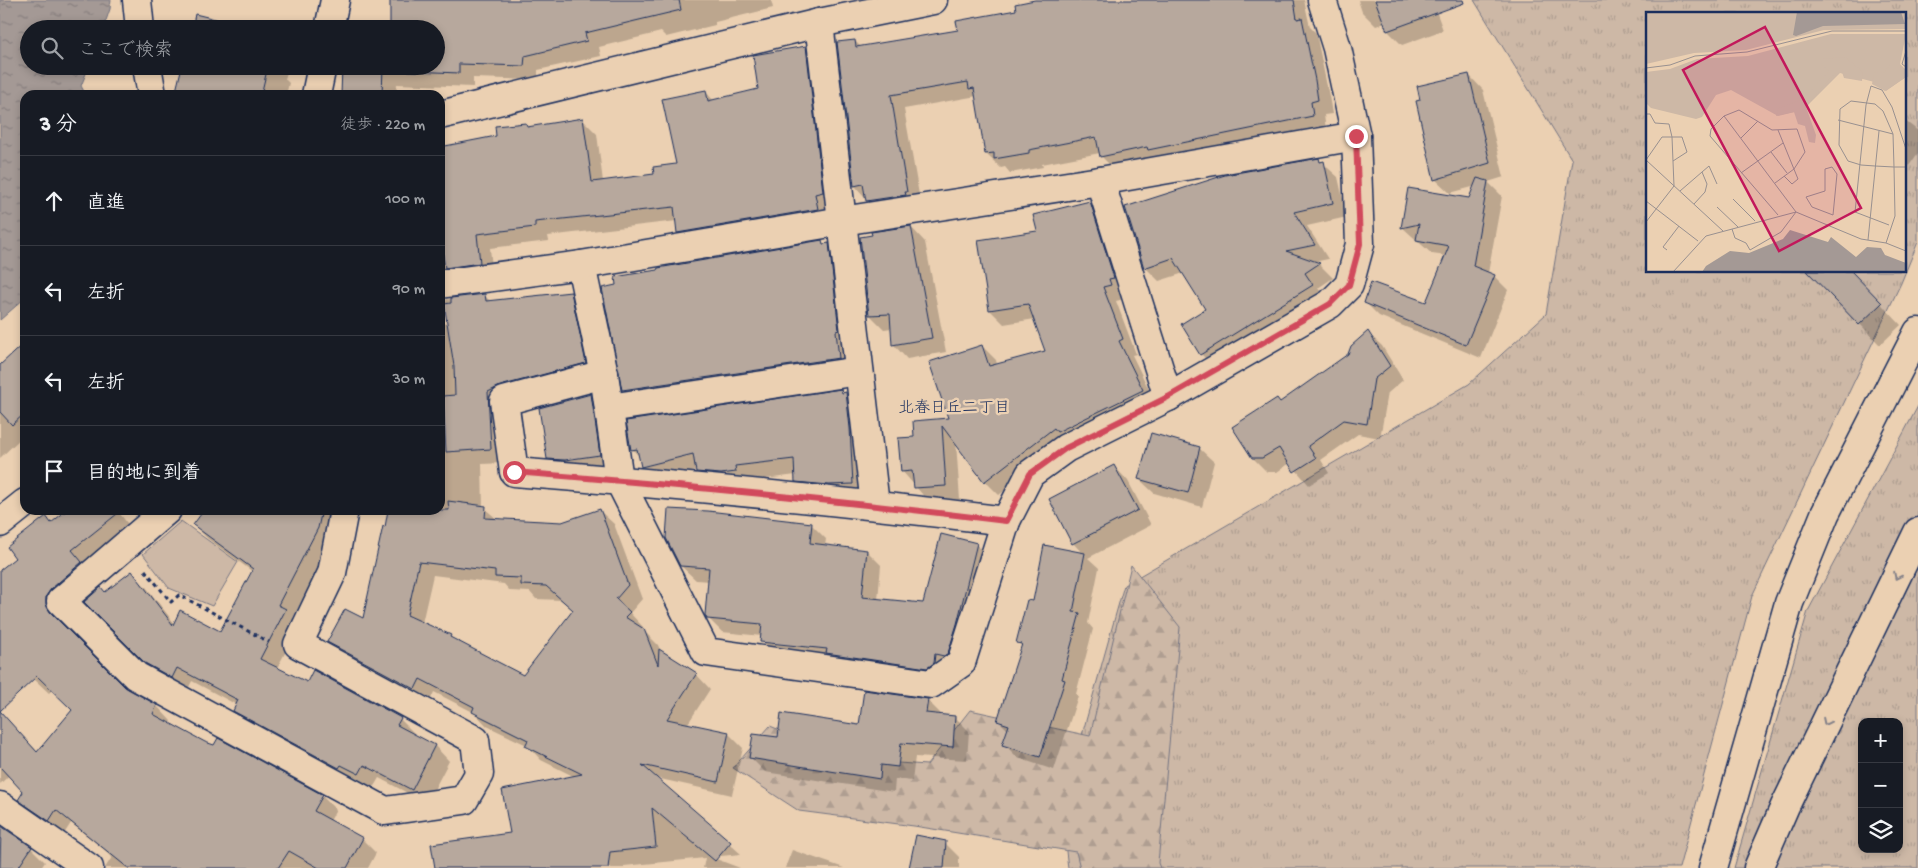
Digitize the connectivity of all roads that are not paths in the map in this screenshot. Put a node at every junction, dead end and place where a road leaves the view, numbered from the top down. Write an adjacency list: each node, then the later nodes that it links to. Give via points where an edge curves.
1 (137, 0): 5 (street)
2 (335, 0): 6 (street)
3 (933, 0): 7 (street)
4 (1322, 0): 13 (street, via 1337,48)
5 (139, 20)
6 (331, 20)
7 (819, 23): 12 (street); 15 (street)
8 (149, 75): 10 (street)
9 (320, 75): 11 (street)
10 (151, 90)
11 (317, 90)
12 (445, 114)
13 (1356, 136): 14 (street); 21 (street, via 1360,244 1349,285 1330,304)
14 (1100, 181): 15 (street); 21 (street)
15 (842, 220): 16 (street); 19 (street)
16 (581, 265): 17 (street); 20 (street)
17 (445, 283)
18 (1918, 332): 33 (street, via 1825,514 1788,603)
19 (860, 371): 22 (street); 24 (street)
20 (604, 374): 22 (street); 23 (street, via 504,401 505,410 514,472)
21 (1168, 397): 28 (street, via 1066,448 1030,474)
22 (609, 408): 23 (street)
23 (619, 480): 24 (street); 28 (street, via 706,652 931,684 961,663)
24 (875, 505): 28 (street)
25 (20, 507): 29 (street)
26 (156, 515): 27 (street, via 126,546 61,601 136,676 385,811 464,800 479,774 475,740 298,644 332,573)
27 (343, 515)
28 (1006, 521)
29 (0, 522)
30 (1918, 532): 34 (street, one-way to 34)
31 (0, 806): 32 (street)
32 (89, 868)
33 (1713, 868)
34 (1758, 868)

